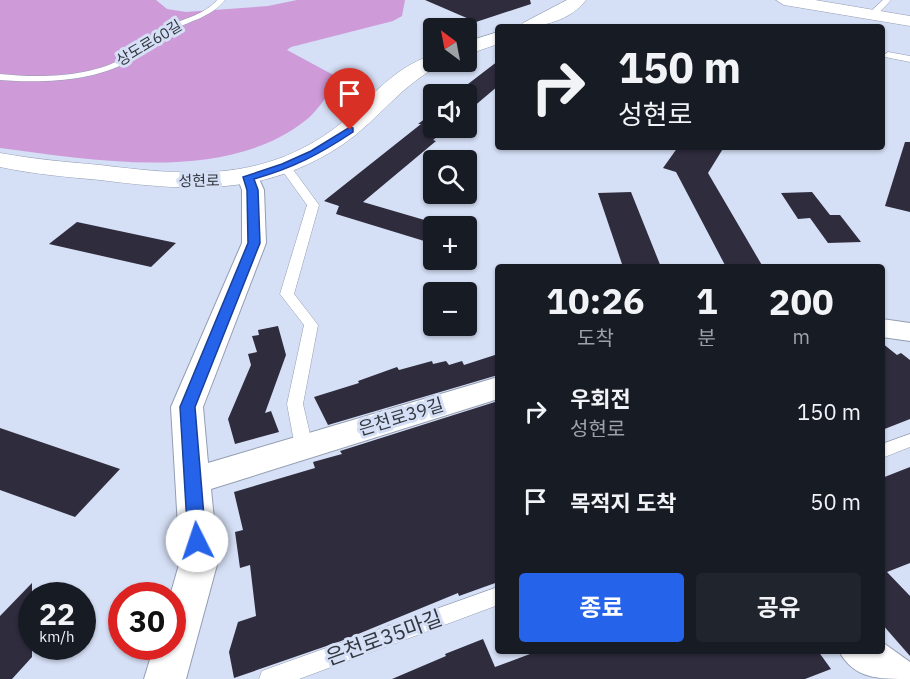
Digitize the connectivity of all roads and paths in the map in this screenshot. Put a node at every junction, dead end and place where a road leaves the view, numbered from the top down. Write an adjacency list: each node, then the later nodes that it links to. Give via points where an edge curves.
1 (221, 0): 13 (lane, 상도로60길, via 212,10 169,29 122,63 76,74 19,80)
2 (578, 0): 7 (street)
3 (784, 0): 5 (street)
4 (887, 0): 5 (lane)
5 (873, 15): 6 (street)
6 (910, 21)
7 (535, 24)
8 (495, 39): 9 (street)
9 (477, 45)
10 (888, 55): 11 (lane)
11 (910, 59)
12 (423, 68): 15 (street, 성현로, via 403,78 350,130)
13 (0, 77)
14 (0, 160): 16 (street, 성현로, via 170,181)
15 (285, 166): 16 (street, 성현로); 21 (lane, via 313,206 287,294 311,325 295,404)
16 (250, 184): 23 (street, via 254,243 187,407)
17 (885, 328): 18 (street)
18 (910, 332)
19 (495, 389): 21 (street, 은천로39길)
20 (910, 440): 22 (lane)
21 (304, 447): 23 (street, 은천로39길)
22 (885, 450)
23 (192, 481): 26 (street, via 199,561)
24 (495, 597): 27 (lane, 은천로35마길)
25 (864, 654): 28 (street)
26 (165, 679)
27 (270, 679)
28 (898, 679)

